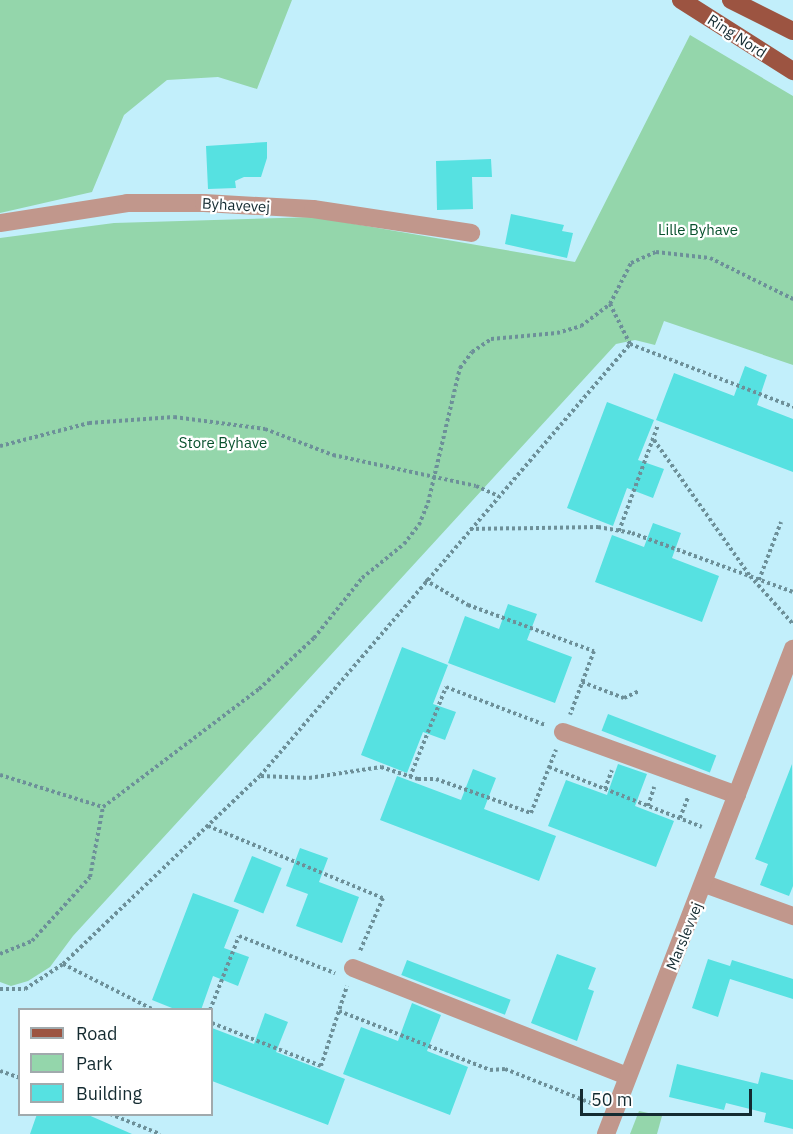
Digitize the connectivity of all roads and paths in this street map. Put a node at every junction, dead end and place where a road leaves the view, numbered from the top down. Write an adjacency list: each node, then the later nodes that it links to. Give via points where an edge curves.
1 (681, 0): 4 (main road, Ring Nord)
2 (731, 0): 3 (main road, Ring Nord)
3 (793, 31)
4 (793, 71)
5 (0, 223): 6 (street, Byhavevej, via 127,203 204,203 313,209)
6 (471, 233)
7 (793, 299): 8 (path, via 710,258 656,252 631,263)
8 (610, 304): 9 (path); 14 (path, via 581,326 557,333 490,339 472,352 460,368)
9 (630, 344): 10 (path); 15 (path)
10 (793, 406)
11 (658, 425): 12 (path)
12 (654, 440): 18 (path); 19 (path)
13 (0, 446): 14 (path, via 89,423 174,417 265,429 333,455)
14 (435, 478): 15 (path, via 476,486); 33 (path, via 419,525 404,544 362,579 314,638 259,689)
15 (498, 496): 17 (path)
16 (781, 522): 21 (path)
17 (469, 529): 18 (path, via 598,527); 20 (path)
18 (619, 531): 19 (path)
19 (750, 576): 21 (path); 23 (path)
20 (425, 580): 25 (path, via 468,604 594,651); 30 (path)
21 (759, 580): 22 (path)
22 (793, 592)
23 (793, 624)
24 (793, 649): 32 (street, Marslevvej)
25 (582, 682): 26 (path, via 624,698); 27 (path)
26 (639, 691)
27 (563, 732): 28 (path); 31 (path, via 446,687); 32 (street)
28 (549, 767): 31 (path, via 531,813 436,778); 35 (path)
29 (0, 775): 33 (path)
30 (260, 776): 31 (path, via 309,778 381,767); 34 (path)
31 (411, 777)
32 (737, 795): 35 (street, Marslevvej)
33 (103, 807): 38 (path, via 90,877 32,941)
34 (208, 826): 39 (path); 40 (path, via 383,898)
35 (723, 835): 36 (street, Marslevvej)
36 (705, 884): 37 (street); 47 (street, Marslevvej)
37 (793, 916)
38 (0, 954)
39 (63, 964): 41 (path, via 25,989); 42 (path)
40 (351, 974): 43 (path, via 239,936); 44 (path); 47 (street)
41 (0, 989)
42 (150, 1008)
43 (211, 1008)
44 (339, 1011): 45 (path, via 321,1066); 49 (path, via 490,1070 505,1069)
45 (213, 1023)
46 (0, 1071): 48 (path)
47 (627, 1076): 49 (street, Marslevvej)
48 (18, 1077)
49 (614, 1112): 52 (street, Marslevvej)
50 (115, 1116): 51 (path)
51 (160, 1134)
52 (606, 1134)

